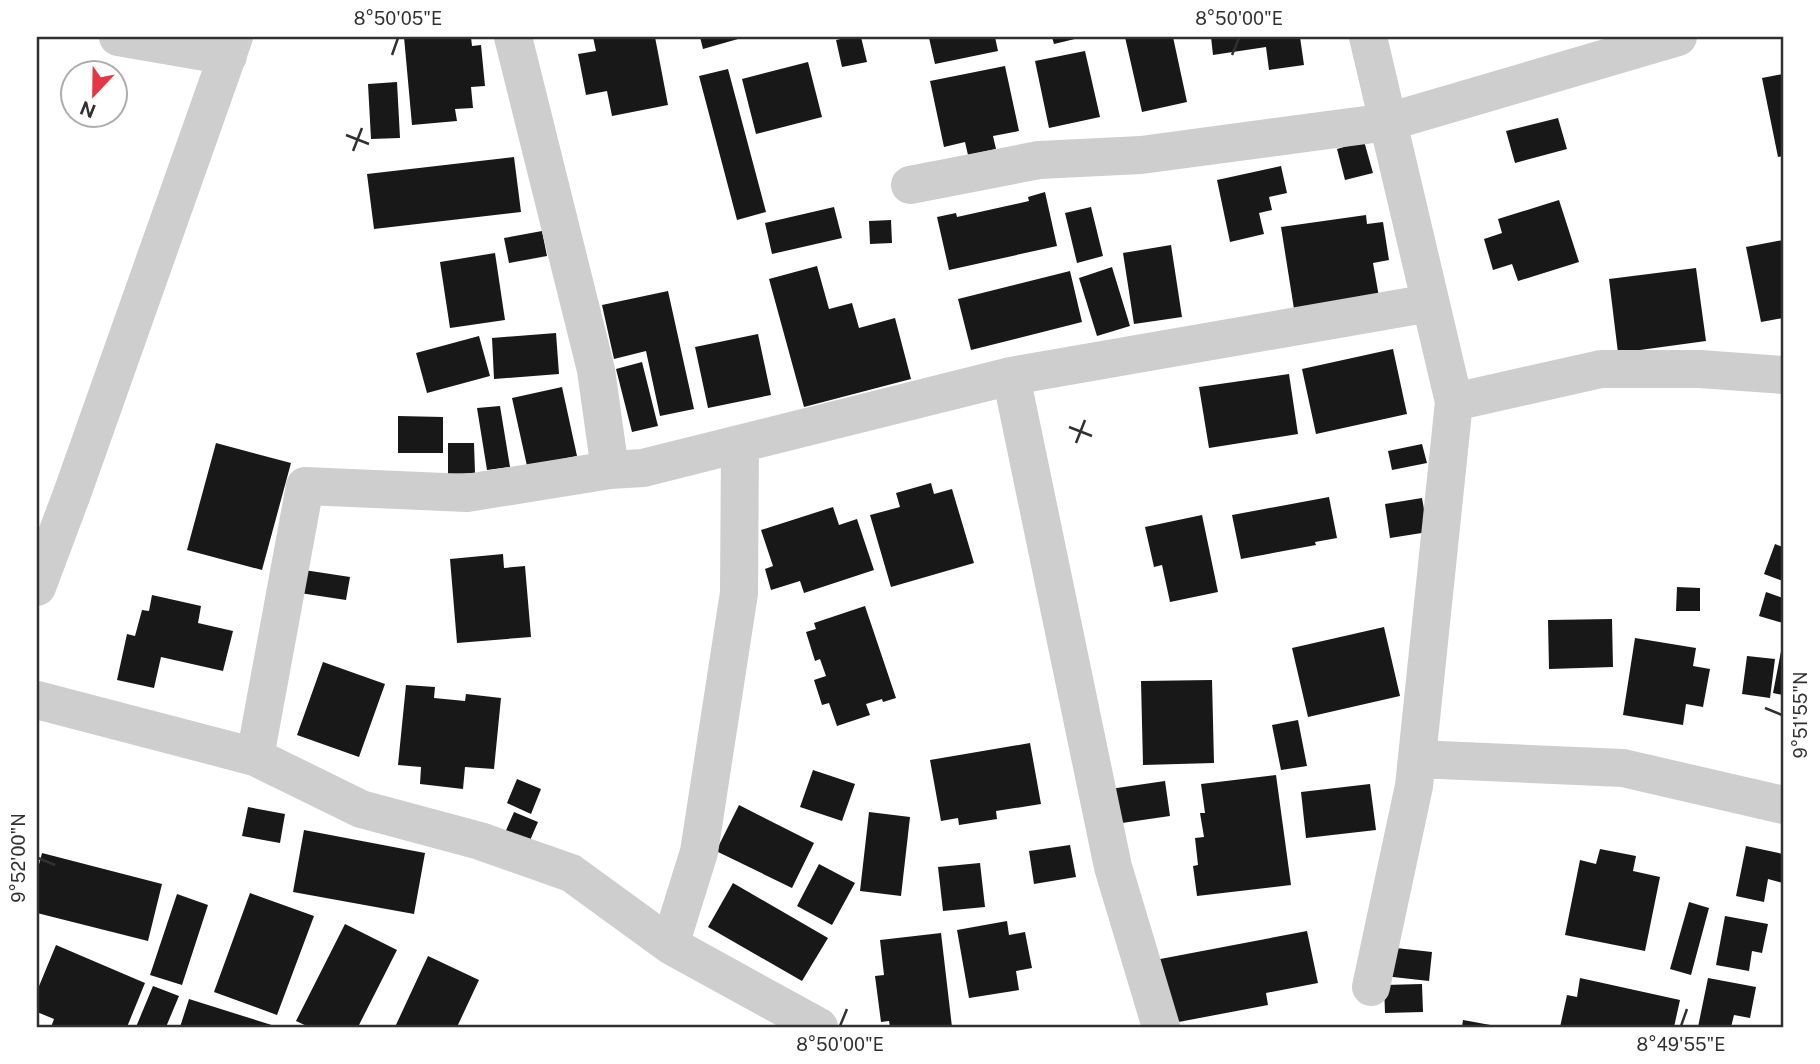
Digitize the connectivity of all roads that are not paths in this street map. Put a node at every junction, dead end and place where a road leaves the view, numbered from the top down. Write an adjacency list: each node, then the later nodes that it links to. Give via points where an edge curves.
1 (118, 37): 5 (street)
2 (513, 37): 13 (street, via 596,370)
3 (1368, 37): 6 (street)
4 (1678, 37): 6 (street)
5 (231, 46): 14 (street)
6 (1388, 122): 7 (street, via 1141,155 1039,160); 8 (street)
7 (910, 185)
8 (1430, 303): 10 (street); 11 (street)
9 (1783, 374): 11 (street, via 1601,369)
10 (1011, 376): 12 (street); 22 (street, via 1113,867)
11 (1454, 402): 17 (street)
12 (740, 444): 13 (street, via 643,468); 19 (street, via 739,593 699,852)
13 (610, 470): 16 (street, via 467,493 305,486)
14 (37, 587)
15 (37, 700): 16 (street)
16 (255, 757): 19 (street, via 361,809 480,841 571,873)
17 (1417, 759): 18 (street, via 1623,768); 20 (street)
18 (1783, 805)
19 (670, 944): 21 (street)
20 (1371, 987)
21 (819, 1027)
22 (1161, 1027)

